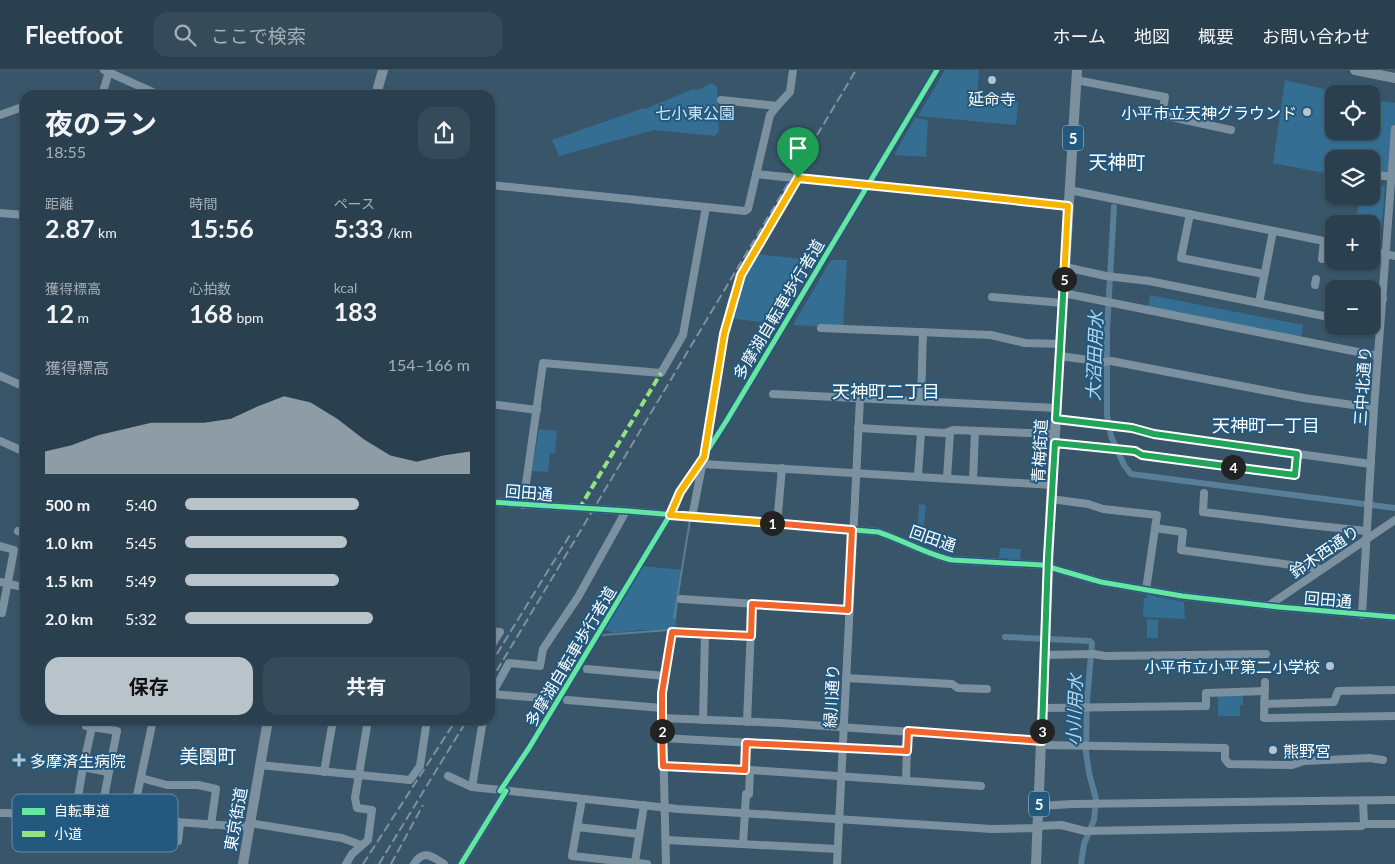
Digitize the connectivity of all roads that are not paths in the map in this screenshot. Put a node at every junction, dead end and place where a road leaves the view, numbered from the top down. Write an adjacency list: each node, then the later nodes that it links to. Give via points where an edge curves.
1 (383, 70): 10 (main road)
2 (793, 70): 12 (street, via 790,92)
3 (1355, 70): 7 (main road)
4 (107, 71): 5 (street); 8 (street)
5 (122, 74): 9 (street)
6 (1077, 75): 16 (street, via 1165,97 1162,115); 23 (main road, 青梅街道 / 5)
7 (1395, 78)
8 (103, 90)
9 (150, 90)
10 (377, 90)
11 (721, 100): 12 (street)
12 (777, 106): 18 (street, via 770,115)
13 (20, 108): 14 (street)
14 (0, 115)
15 (1395, 129): 17 (street, 三中北通り)
16 (1231, 130)
17 (1394, 166): 20 (street, 三中北通り)
18 (756, 174): 21 (street); 25 (street, via 745,211)
19 (1380, 175): 20 (street)
20 (1391, 176): 32 (street, 三中北通り)
21 (798, 178): 24 (street); 68 (street, via 741,275 732,301)
22 (495, 186): 25 (street)
23 (1069, 190): 24 (main road, 青梅街道 / 5); 28 (street)
24 (1068, 206): 35 (main road, 青梅街道 / 5)
25 (706, 207): 58 (street, via 683,335 661,373 543,363)
26 (0, 213): 27 (street)
27 (20, 214)
28 (1190, 214): 29 (street); 36 (street, via 1181,258)
29 (1272, 231): 30 (street); 36 (street)
30 (1324, 241): 34 (street)
31 (1380, 253): 32 (street)
32 (1386, 255): 33 (street); 40 (street, 三中北通り)
33 (1395, 256)
34 (1322, 259)
35 (1065, 267): 38 (main road, 青梅街道 / 5); 41 (street)
36 (1264, 274): 41 (street)
37 (992, 297): 38 (street)
38 (1063, 298): 47 (main road, 青梅街道 / 5); 49 (street, via 1109,302)
39 (1380, 298): 40 (street)
40 (1383, 299): 44 (street, 三中北通り)
41 (1259, 303): 42 (street)
42 (1325, 316)
43 (821, 328): 45 (street)
44 (1380, 328)
45 (923, 332): 47 (street); 54 (street)
46 (1380, 335): 49 (street, 三中北通り)
47 (1061, 344): 48 (main road, 青梅街道 / 5)
48 (1060, 356): 56 (main road, 青梅街道 / 5); 57 (street)
49 (1378, 356): 57 (street, 三中北通り)
50 (0, 376): 51 (street)
51 (20, 385)
52 (773, 394): 53 (street)
53 (860, 398): 54 (street); 60 (street, 緑川通り)
54 (921, 401): 56 (street)
55 (495, 405): 58 (street)
56 (1057, 408): 59 (main road, 青梅街道 / 5)
57 (1374, 408): 69 (street, 三中北通り)
58 (537, 410): 79 (street)
59 (1056, 419): 64 (main road, 青梅街道 / 5); 67 (street)
60 (858, 428): 62 (street); 71 (street, 緑川通り)
61 (975, 431): 63 (street); 64 (street); 74 (street)
62 (921, 432): 63 (street); 72 (street)
63 (950, 432): 73 (street)
64 (1055, 439): 67 (street, via 1135,451 1142,455 1295,475); 75 (main road, 青梅街道 / 5)
65 (0, 441): 66 (street)
66 (20, 450)
67 (1297, 454): 69 (street)
68 (703, 464): 70 (street); 81 (street)
69 (1371, 464): 86 (street, 三中北通り)
70 (782, 468): 71 (street); 83 (street)
71 (856, 473): 72 (street); 85 (street, 緑川通り)
72 (918, 476): 73 (street)
73 (947, 478): 74 (street)
74 (973, 480): 75 (street)
75 (1052, 485): 77 (main road, 青梅街道 / 5)
76 (1204, 493): 86 (street, via 1202,512)
77 (1051, 499): 84 (street, via 1157,515); 88 (main road, 青梅街道 / 5)
78 (495, 502): 79 (street, 回田通)
79 (523, 505): 80 (street, 回田通)
80 (626, 511): 81 (street, 回田通); 111 (street, via 578,597 543,649 540,666 509,664)
81 (692, 516): 83 (street, 回田通)
82 (1395, 520): 86 (street, 鈴木西通り)
83 (777, 524): 85 (street, 回田通)
84 (1155, 528): 89 (street, via 1183,532 1181,550); 92 (street)
85 (852, 530): 88 (street, 回田通, via 878,532 952,560); 96 (street, 緑川通り)
86 (1366, 535): 89 (street, 鈴木西通り); 98 (street, 三中北通り)
87 (0, 546): 90 (street, via 14,550)
88 (1048, 566): 92 (street, 回田通, via 1101,582); 105 (main road, 青梅街道 / 5)
89 (1321, 569): 95 (street, 鈴木西通り)
90 (4, 583): 91 (street); 97 (street)
91 (18, 586)
92 (1146, 590): 95 (street, 回田通)
93 (681, 599): 94 (street)
94 (752, 604): 96 (street); 102 (street)
95 (1268, 606): 98 (street, 回田通)
96 (848, 610): 108 (street, 緑川通り)
97 (0, 612)
98 (1362, 615): 99 (street, 回田通)
99 (1395, 617)
100 (495, 632): 103 (street, via 500,632)
101 (706, 634): 102 (street); 107 (street, via 672,632); 122 (street)
102 (751, 636): 123 (street)
103 (495, 640)
104 (1266, 654): 105 (street)
105 (1045, 655): 119 (main road, 青梅街道 / 5)
106 (586, 669): 107 (street)
107 (665, 676): 118 (street)
108 (846, 678): 110 (street); 130 (street, 緑川通り)
109 (1265, 682): 113 (street)
110 (987, 689)
111 (495, 690)
112 (1395, 690): 117 (street, via 1338,691 1334,702)
113 (1265, 691): 117 (street); 119 (street, via 1206,693 1206,706)
114 (495, 697): 115 (street)
115 (553, 699)
116 (567, 700): 118 (street)
117 (1264, 704): 120 (street, via 1264,718)
118 (662, 708): 121 (street)
119 (1043, 708): 134 (main road, 青梅街道 / 5)
120 (1395, 716)
121 (662, 718): 122 (street); 132 (street)
122 (703, 720): 123 (street)
123 (747, 722): 130 (street)
124 (152, 725): 147 (street)
125 (267, 725): 138 (main road, 東京街道)
126 (332, 725): 143 (street)
127 (367, 725): 144 (street)
128 (426, 725): 144 (street, via 420,766 410,780)
129 (482, 725): 150 (street)
130 (843, 728): 131 (street); 135 (street, 緑川通り)
131 (908, 731): 134 (street); 136 (street)
132 (662, 738): 133 (street); 139 (street)
133 (746, 743): 135 (street); 141 (street)
134 (1042, 743): 137 (street, via 1225,748 1225,759 1229,764 1292,765 1304,761); 159 (main road, 青梅街道 / 5)
135 (842, 748): 136 (street); 146 (street, 緑川通り)
136 (907, 751): 148 (street)
137 (1383, 760)
138 (260, 764): 143 (street); 167 (main road, 東京街道)
139 (663, 766): 141 (street); 160 (street)
140 (83, 767): 142 (street); 142 (street, via 89,726 117,731); 152 (street)
141 (747, 770): 146 (street); 161 (street, via 749,794 746,794)
142 (108, 772): 153 (street)
143 (324, 772): 144 (street)
144 (360, 776): 174 (street, via 355,798 357,808 372,810 368,840)
145 (448, 776): 150 (street)
146 (841, 776): 148 (street); 162 (street, 緑川通り)
147 (141, 778): 154 (street); 166 (street, via 167,785 198,785 216,789)
148 (906, 780): 149 (street)
149 (981, 786)
150 (472, 787): 151 (street)
151 (506, 791): 155 (street); 181 (street)
152 (79, 794)
153 (104, 794)
154 (137, 794)
155 (582, 799): 158 (street); 168 (street)
156 (1395, 800): 157 (street)
157 (1363, 801): 159 (street); 164 (street)
158 (644, 805): 160 (street); 170 (street)
159 (1039, 806): 169 (main road, 青梅街道 / 5)
160 (665, 807): 161 (street); 171 (street)
161 (745, 812): 162 (street); 173 (street)
162 (839, 818): 169 (street, via 992,829); 175 (street, 緑川通り)
163 (180, 823): 166 (street); 172 (street)
164 (1364, 824): 165 (street); 169 (street, via 1088,831 1061,826)
165 (1395, 824)
166 (211, 825): 167 (street)
167 (249, 825): 174 (street, via 342,838); 177 (main road, 東京街道)
168 (577, 827): 170 (street); 176 (street, via 572,856)
169 (1038, 827): 185 (main road, 青梅街道 / 5)
170 (639, 834): 176 (street)
171 (666, 840): 173 (street); 183 (street)
172 (178, 842)
173 (743, 844): 175 (street)
174 (361, 845): 178 (street)
175 (837, 849): 184 (street, 緑川通り)
176 (635, 862): 182 (street)
177 (243, 864)
178 (346, 864)
179 (414, 864): 180 (street, via 424,855)
180 (444, 864)
181 (461, 864)
182 (647, 864)
183 (666, 864)
184 (837, 864)
185 (1036, 864)

